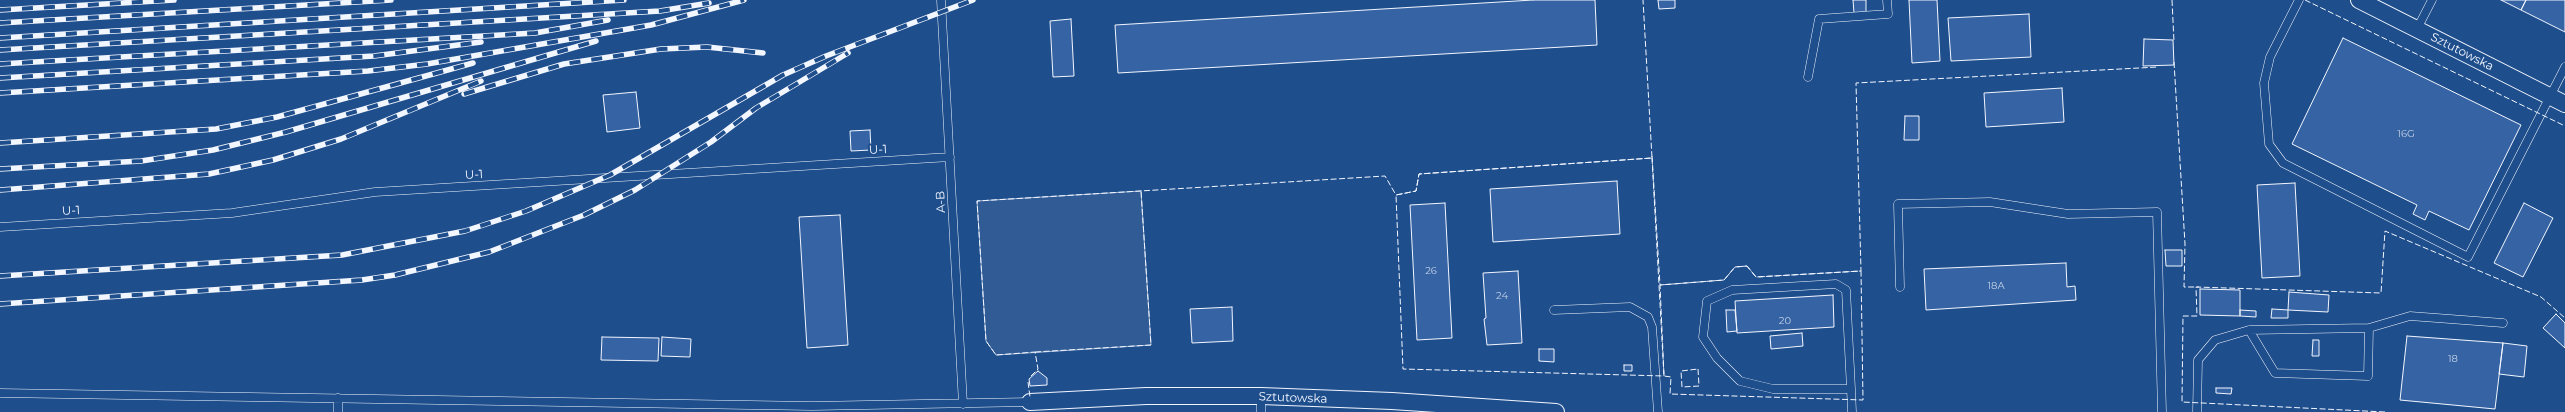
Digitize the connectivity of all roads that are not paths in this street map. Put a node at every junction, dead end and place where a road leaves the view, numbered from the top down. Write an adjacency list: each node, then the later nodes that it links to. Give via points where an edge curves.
1 (941, 0): 11 (lane, A-B)
2 (1887, 0): 8 (lane, via 1888,14 1819,18)
3 (2299, 0): 9 (lane, via 2270,57 2264,83 2269,144 2283,163 2468,257)
4 (2360, 0): 6 (street, Sztutowska)
5 (2432, 0): 6 (lane)
6 (2417, 30): 9 (street, Sztutowska)
7 (2565, 66): 9 (lane)
8 (1808, 77)
9 (2550, 96): 10 (street, Sztutowska)
10 (2565, 104)
11 (950, 157): 12 (lane, U-1, via 376,192 232,213); 22 (lane, A-B)
12 (0, 227)
13 (1900, 287): 28 (lane, via 1898,204 1990,202 2068,214 2157,212)
14 (1554, 310): 26 (lane, via 1630,307 1648,317 1652,327)
15 (2503, 323): 16 (lane, via 2410,316)
16 (2370, 328): 17 (lane); 17 (lane, via 2368,376 2275,373)
17 (2249, 330): 29 (lane, via 2215,340 2198,360)
18 (1851, 389): 18 (lane, via 1773,389 1740,381 1717,358 1703,336 1707,302 1732,290 1836,284 1846,290); 27 (lane)
19 (0, 393): 20 (lane)
20 (338, 398): 22 (lane, via 812,406); 24 (lane)
21 (1030, 402): 22 (lane); 23 (street, Sztutowska, via 1146,396)
22 (963, 404)
23 (1261, 404): 25 (street, Sztutowska, via 1392,401)
24 (338, 412)
25 (1556, 412)
26 (1658, 412)
27 (1852, 412)
28 (2162, 412)
29 (2196, 412)

